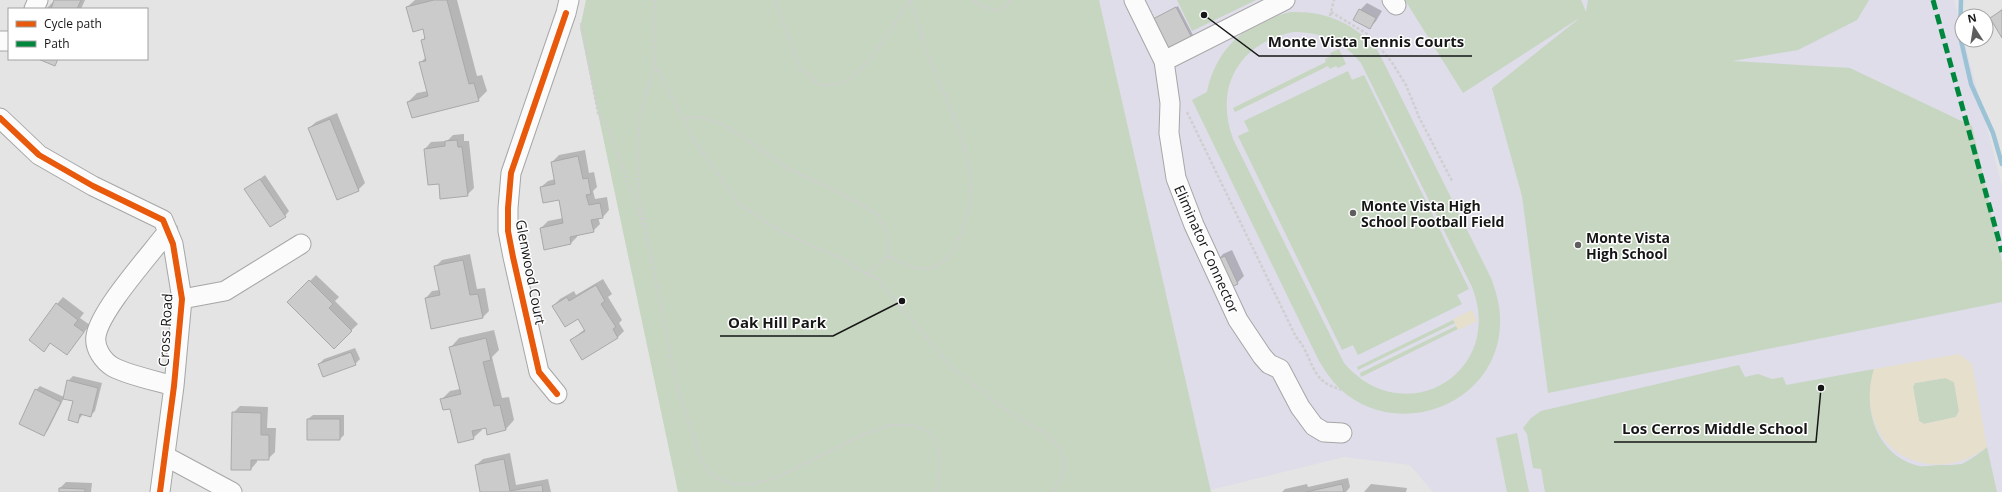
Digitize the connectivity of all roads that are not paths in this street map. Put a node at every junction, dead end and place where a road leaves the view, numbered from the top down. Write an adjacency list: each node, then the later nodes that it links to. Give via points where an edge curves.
1 (1134, 0): 4 (street, Eliminator Connector)
2 (1285, 0): 4 (street)
3 (568, 6): 10 (street, Glenwood Court, via 511,173 508,208 508,231 539,372)
4 (1164, 61): 11 (street, Eliminator Connector, via 1170,103 1169,133 1176,178 1194,225 1238,320 1262,356 1269,364 1280,369 1300,407 1314,426 1324,432)
5 (0, 118): 6 (street, Cross Road, via 39,155 93,186 163,220)
6 (168, 231): 8 (street, Cross Road); 9 (street, via 103,316 96,337 97,349 112,367)
7 (301, 244): 8 (street, via 225,291)
8 (182, 299): 9 (street, Cross Road)
9 (174, 386): 12 (street, Cross Road)
10 (557, 394)
11 (1342, 433)
12 (165, 456): 13 (street, Cross Road); 14 (street)
13 (160, 492)
14 (232, 492)

